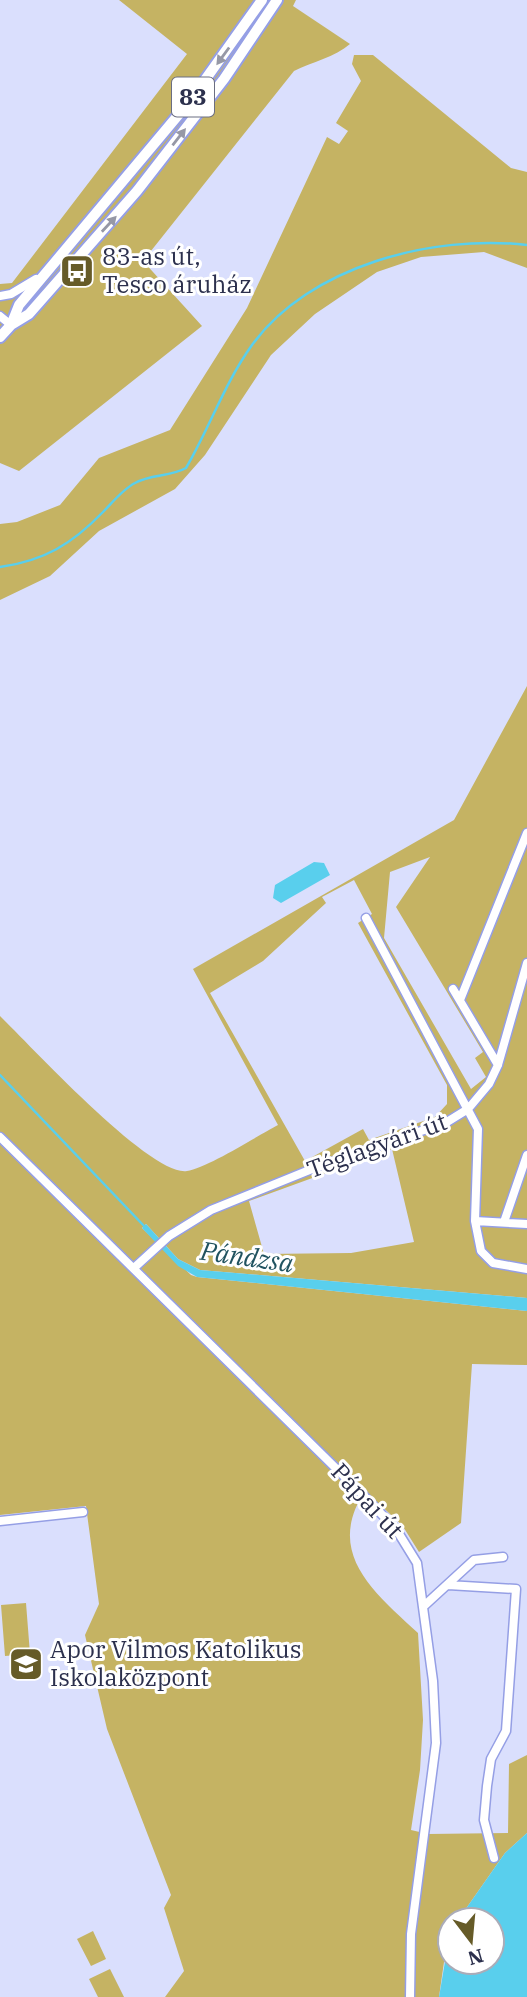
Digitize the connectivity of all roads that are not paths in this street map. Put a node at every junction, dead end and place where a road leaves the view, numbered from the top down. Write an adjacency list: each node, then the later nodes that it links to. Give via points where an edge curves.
1 (262, 0): 3 (main road, 83, one-way to 3, via 190,101)
2 (276, 0): 6 (main road, 83, one-way to 2, via 29,314 129,200 224,79)
3 (54, 264): 4 (street, via 29,285); 6 (main road, 83, via 19,305)
4 (0, 296)
5 (0, 316): 6 (street)
6 (11, 325): 7 (main road, 83)
7 (0, 337)
8 (527, 833): 12 (street)
9 (366, 918): 14 (street, Téglagyári út)
10 (527, 963): 13 (street)
11 (453, 989): 12 (street)
12 (460, 1000): 13 (street)
13 (498, 1065): 14 (street)
14 (468, 1109): 17 (street, via 479,1140); 20 (street, Téglagyári út, via 447,1122 211,1210 169,1236)
15 (0, 1138): 20 (street, Pápai út)
16 (527, 1155): 18 (street)
17 (475, 1221): 18 (street); 21 (street, via 486,1257 502,1266)
18 (504, 1222): 19 (street)
19 (526, 1223)
20 (135, 1267): 26 (street, Pápai út, via 396,1530 417,1563)
21 (527, 1269)
22 (83, 1512): 23 (street)
23 (0, 1521)
24 (503, 1557): 25 (street, via 474,1560)
25 (448, 1585): 26 (street); 27 (street, via 516,1589 506,1731 491,1759 484,1820)
26 (425, 1605): 28 (street, Pápai út, via 436,1742 411,1934)
27 (494, 1858)
28 (410, 1997)

